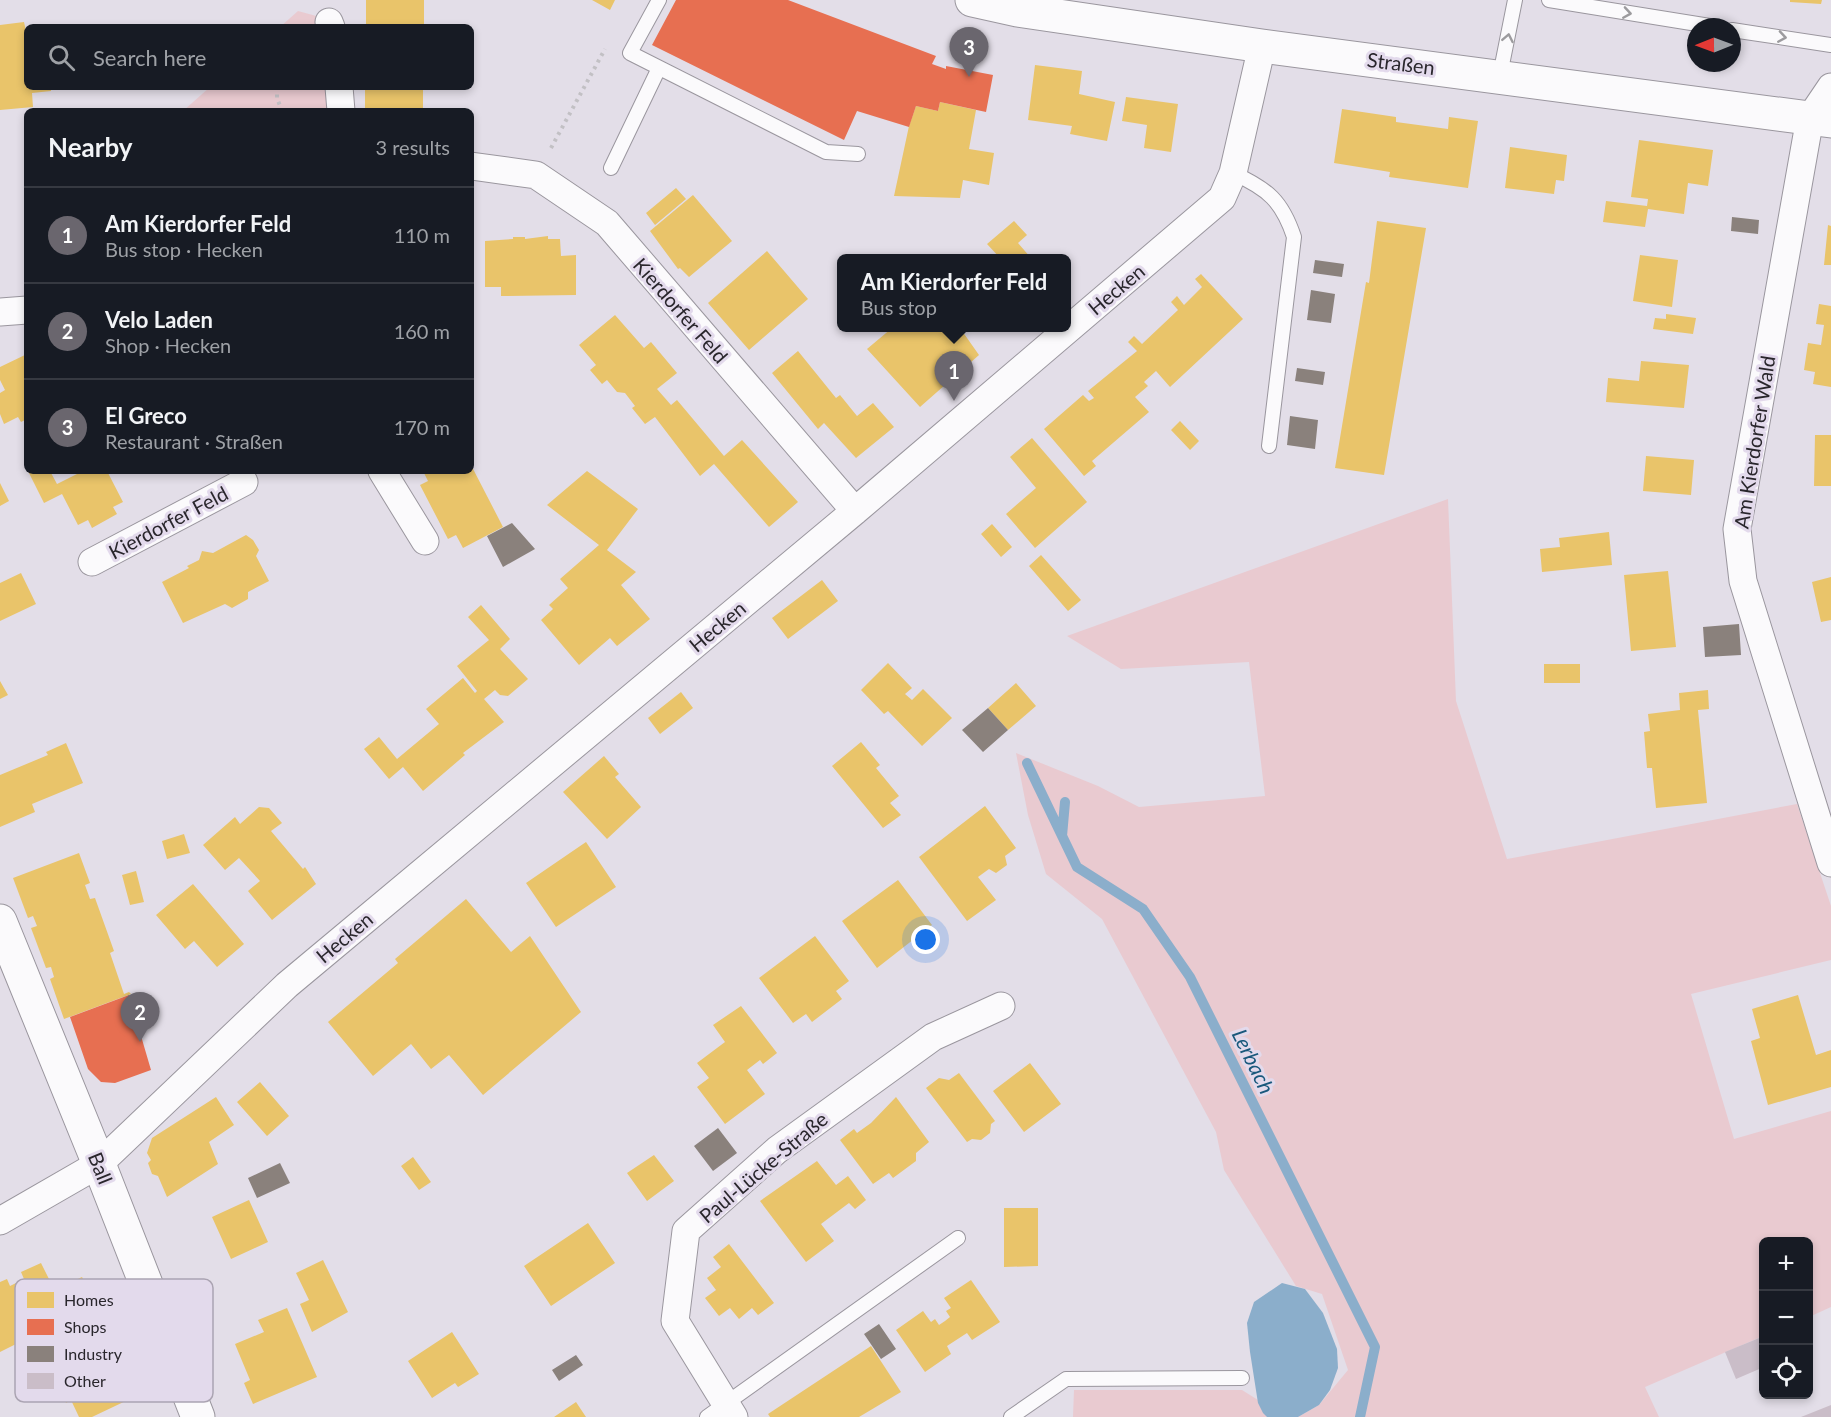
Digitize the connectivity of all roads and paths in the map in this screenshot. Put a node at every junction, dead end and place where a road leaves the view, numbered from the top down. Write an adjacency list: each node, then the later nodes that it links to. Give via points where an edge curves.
1 (659, 0): 10 (lane, via 630,53)
2 (972, 0): 9 (main road, Straßen)
3 (1515, 0): 11 (lane, one-way to 3)
4 (1549, 0): 5 (lane, one-way to 5)
5 (1687, 22)
6 (1741, 31): 8 (lane, one-way to 8)
7 (610, 41): 22 (path)
8 (1831, 45)
9 (1262, 46): 11 (main road, Straßen); 21 (street, Hecken)
10 (659, 68): 18 (lane, via 826,153); 20 (lane)
11 (1500, 75): 17 (main road, Straßen)
12 (1831, 87): 17 (street)
13 (277, 90): 15 (path)
14 (339, 90): 16 (street)
15 (281, 108)
16 (341, 108)
17 (1820, 119): 33 (street, Am Kierdorfer Wald, via 1737,529 1743,581)
18 (858, 154)
19 (474, 166): 22 (street, Kierdorfer Feld)
20 (611, 168)
21 (1233, 173): 25 (street, Hecken, via 1222,198); 27 (lane, via 1259,185 1286,212 1294,237)
22 (536, 175): 30 (street, Kierdorfer Feld, via 607,223)
23 (24, 310): 24 (street)
24 (0, 312)
25 (1071, 327)
26 (1065, 332): 30 (street, Hecken)
27 (1269, 446)
28 (384, 474): 31 (street)
29 (249, 475): 32 (street, Kierdorfer Feld)
30 (855, 511): 36 (street, Hecken, via 287,985)
31 (425, 541)
32 (92, 562)
33 (1831, 863)
34 (0, 921): 36 (main road, Ball)
35 (1001, 1006): 42 (street, Paul-Lücke-Straße, via 933,1036 777,1150 686,1231 675,1321)
36 (99, 1164): 37 (street, Hecken); 39 (main road, Ball)
37 (0, 1221)
38 (958, 1238): 42 (lane, Paul-Lücke-Straße)
39 (144, 1279)
40 (1242, 1378): 44 (lane, via 1066,1379)
41 (192, 1402): 43 (main road, Ball)
42 (722, 1413)
43 (198, 1417)
44 (1011, 1417)

